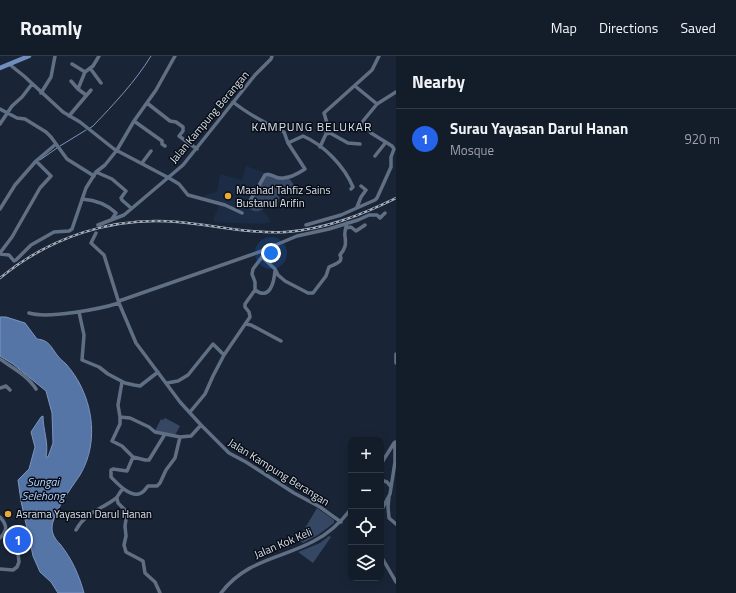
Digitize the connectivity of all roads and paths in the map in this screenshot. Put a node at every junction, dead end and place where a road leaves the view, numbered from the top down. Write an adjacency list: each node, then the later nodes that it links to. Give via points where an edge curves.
1 (29, 56): 7 (main road)
2 (55, 56): 19 (street, via 51,78)
3 (99, 56): 10 (street)
4 (175, 56): 22 (street)
5 (272, 56): 21 (street, Jalan Kampung Berangan)
6 (379, 56): 15 (street, via 372,70)
7 (8, 64): 9 (main road); 14 (street)
8 (72, 64): 11 (street)
9 (0, 68)
10 (90, 68): 11 (street); 13 (street)
11 (85, 72): 16 (street)
12 (71, 81): 16 (street)
13 (101, 83)
14 (32, 84): 19 (street); 25 (street)
15 (355, 86): 23 (street); 29 (street, via 324,113 327,123)
16 (78, 89): 20 (street)
17 (91, 90): 20 (street)
18 (396, 92): 23 (street)
19 (41, 93): 26 (street)
20 (86, 95): 26 (street)
21 (233, 102): 31 (street, via 284,132); 36 (street, Jalan Kampung Berangan)
22 (147, 103): 27 (street); 36 (street, via 183,127 179,136)
23 (377, 104): 30 (street, via 363,121 371,133)
24 (0, 109): 25 (street)
25 (8, 113): 28 (street); 32 (street, via 35,125)
26 (69, 116): 37 (street)
27 (134, 121): 34 (street, via 162,141); 37 (street)
28 (0, 124)
29 (326, 134): 33 (street, via 330,133 348,143); 35 (street)
30 (386, 142): 39 (street); 49 (street, via 394,149 391,167 377,198)
31 (288, 143): 35 (street, via 303,136); 48 (street, via 305,169 281,178 265,175)
32 (56, 144): 40 (street); 43 (street, via 67,158)
33 (360, 144)
34 (165, 146)
35 (320, 147): 46 (street, via 342,168)
36 (197, 149): 44 (street, Jalan Kampung Berangan)
37 (117, 150): 41 (street); 42 (street, via 106,165)
38 (151, 151): 41 (street)
39 (375, 156)
40 (36, 161): 51 (street, via 15,185); 62 (street, via 51,176 40,188)
41 (142, 163): 44 (street)
42 (96, 172): 43 (street); 50 (street, via 112,179 126,191 121,198)
43 (94, 176): 47 (street)
44 (169, 178): 50 (street, Jalan Kampung Berangan); 53 (street, via 179,184 188,195 225,205)
45 (361, 186): 49 (street, via 366,192 360,197)
46 (352, 189)
47 (82, 199): 54 (street, via 94,200 109,206 116,213); 62 (street, via 74,225 69,231 54,232 31,245 14,261 9,256)
48 (247, 206)
49 (357, 207): 57 (street)
50 (131, 208): 54 (street, Jalan Kampung Berangan, via 121,217)
51 (0, 209)
52 (385, 212): 55 (street, via 380,218 377,215 370,215)
53 (242, 213)
54 (111, 220): 56 (street, Jalan Kampung Berangan)
55 (347, 223): 59 (street); 61 (street, via 297,236)
56 (98, 225)
57 (306, 225)
58 (365, 225): 59 (street, via 356,232 351,227)
59 (346, 228): 64 (street, via 346,246 340,254 341,261 329,267 326,276 313,294 285,281)
60 (96, 233): 66 (street, Jalan Kampung Berangan, via 92,243 104,255)
61 (259, 252): 63 (street); 66 (street)
62 (0, 254)
63 (262, 257): 64 (street); 65 (street, via 252,272)
64 (275, 269): 65 (street, via 274,281 269,290 264,293)
65 (255, 290): 69 (street, via 245,307 250,315)
66 (119, 302): 67 (street); 75 (street, Jalan Kampung Berangan, via 136,344)
67 (79, 312): 68 (street, via 46,315); 76 (street, via 84,339 82,360 99,367)
68 (29, 313)
69 (246, 324): 70 (street); 72 (street)
70 (281, 341)
71 (396, 354): 74 (street)
72 (224, 355): 77 (street, via 213,344 188,375 178,381); 81 (street, via 208,389)
73 (0, 359): 79 (street, via 23,375)
74 (396, 363)
75 (158, 372): 76 (street, via 140,386); 77 (street, Jalan Kampung Berangan)
76 (122, 382): 82 (street, via 118,405)
77 (167, 383): 81 (street, Jalan Kampung Berangan)
78 (0, 388): 80 (street, via 6,386)
79 (36, 389)
80 (10, 390)
81 (190, 412): 83 (street, Jalan Kampung Berangan)
82 (120, 417): 84 (street, via 130,418 155,432); 87 (street, via 120,424 112,441)
83 (201, 425): 85 (street, via 191,436); 97 (street, Jalan Kampung Berangan, via 229,453)
84 (166, 434): 85 (street); 87 (street, via 149,460)
85 (180, 437): 91 (street, via 176,456 160,483 148,486 138,494)
86 (396, 441): 88 (street); 90 (street)
87 (133, 456): 91 (street, via 127,471 113,469 110,472 111,477)
88 (384, 459)
89 (384, 481): 90 (street, via 390,484)
90 (391, 488): 92 (street)
91 (123, 489): 93 (street)
92 (390, 494): 94 (street); 98 (street, via 389,518)
93 (117, 498): 99 (street, via 83,519); 105 (street, via 127,513 124,549 127,554 143,561 145,573 155,582)
94 (382, 509)
95 (348, 514): 97 (street, Jalan Kok Keli)
96 (0, 517): 100 (street, via 6,525)
97 (341, 522): 106 (street, Jalan Kok Keli, via 315,541 249,567)
98 (396, 524)
99 (76, 530)
100 (5, 533): 101 (street); 103 (street, via 17,545 19,562 13,570)
101 (0, 538)
102 (384, 561): 104 (street)
103 (0, 569)
104 (396, 582)
105 (160, 593)
106 (221, 593)

